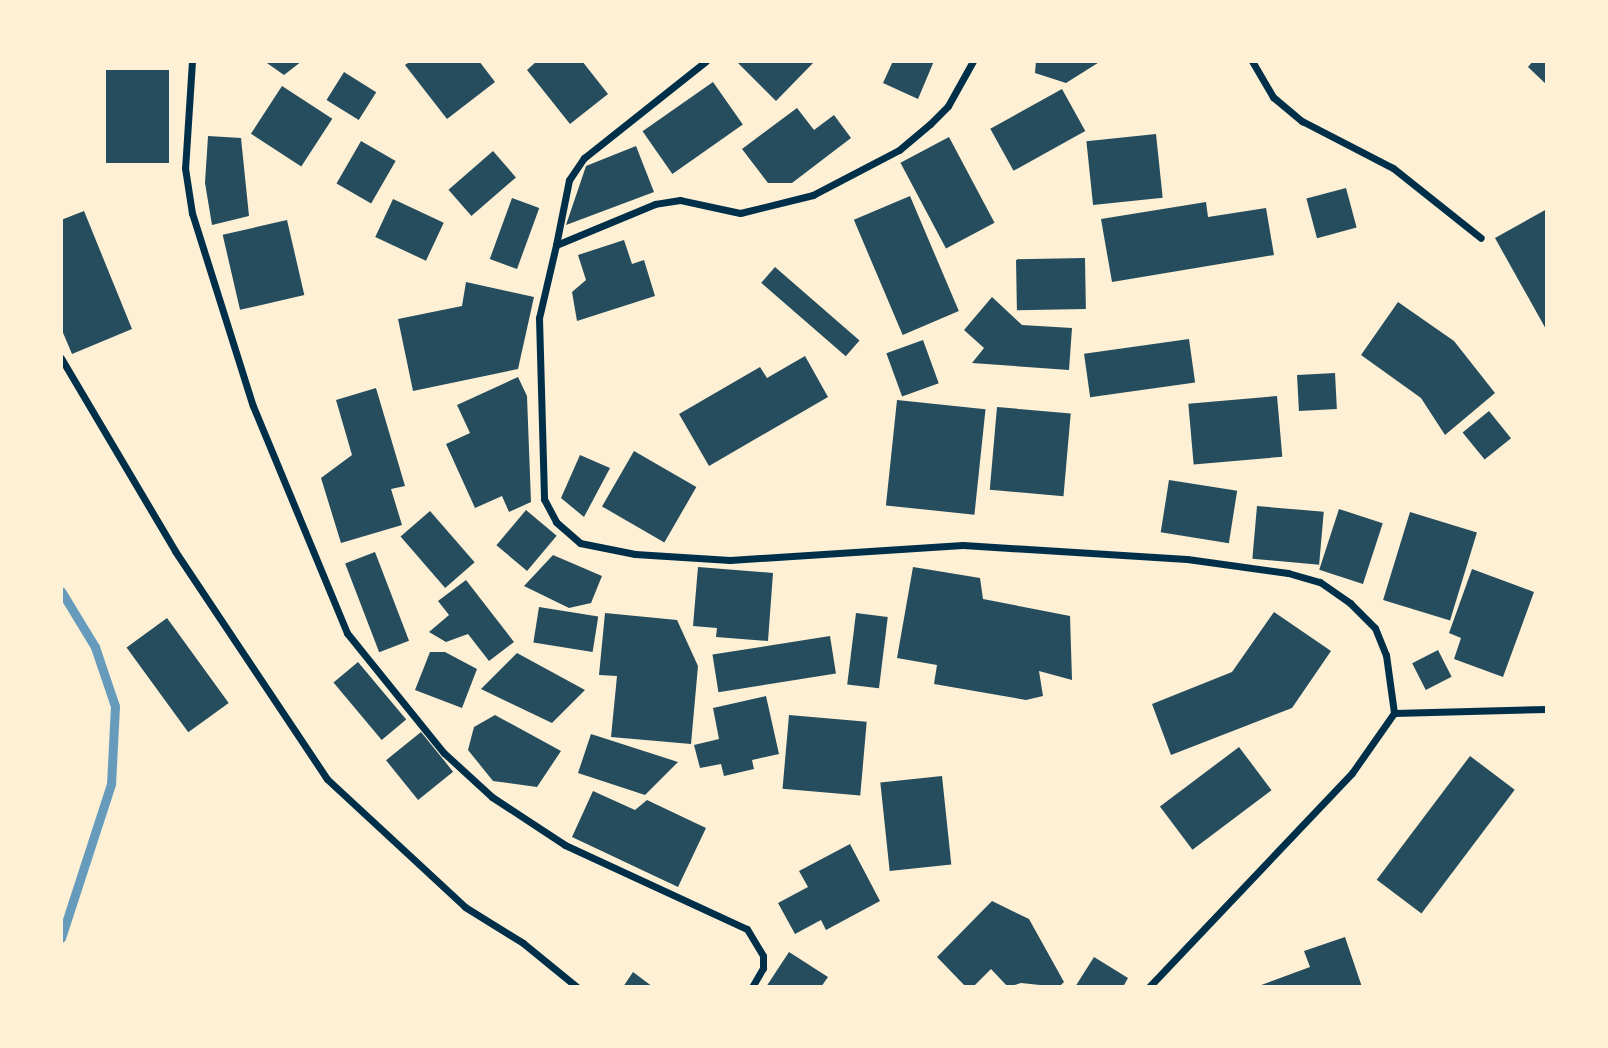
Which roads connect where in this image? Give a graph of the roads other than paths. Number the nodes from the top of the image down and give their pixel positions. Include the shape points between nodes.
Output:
1 (192, 61) edge
2 (706, 61) edge
3 (974, 61) edge
4 (1252, 61) edge
5 (1481, 238) dead end
6 (556, 245) junction
7 (61, 358) edge
8 (1547, 709) edge
9 (1394, 713) junction
10 (578, 987) edge
11 (752, 987) edge
12 (1149, 987) edge

1 - 11 street via 185,168 192,213 253,406 347,633 444,753 492,797 565,845 747,929 763,956 763,968
2 - 6 street via 584,158 569,180
3 - 6 street via 948,106 899,150 813,195 740,213 680,201 655,204
4 - 5 street via 1273,97 1302,121 1392,168
6 - 9 street via 539,318 544,499 556,522 580,543 691,560 964,545 1187,559 1288,573 1320,582 1375,628 1387,654
7 - 10 street via 175,551 327,779 446,891
8 - 9 street
9 - 12 street via 1352,773

